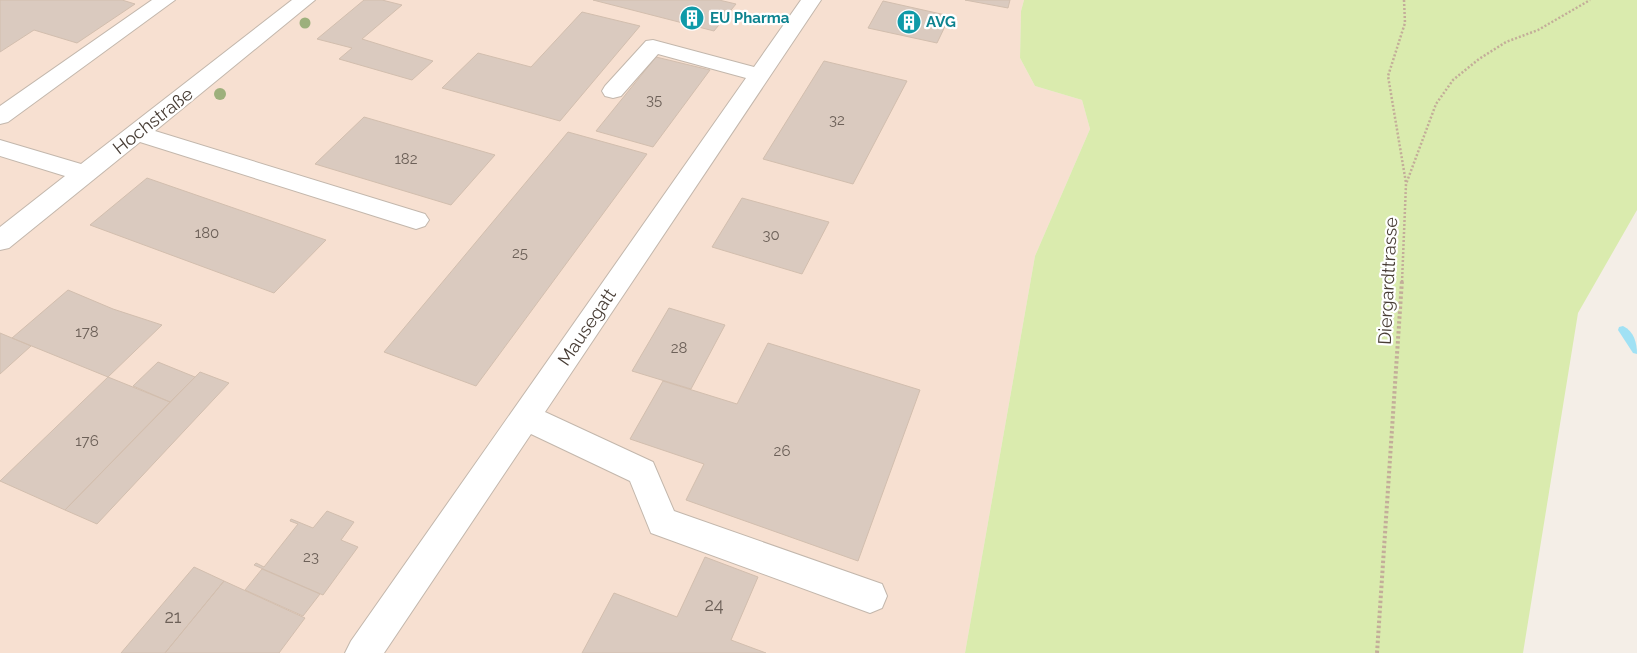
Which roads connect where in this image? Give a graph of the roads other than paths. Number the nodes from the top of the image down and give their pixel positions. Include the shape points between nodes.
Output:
1 (166, 0) edge
2 (305, 0) edge
3 (811, 0) edge
4 (759, 75) junction
5 (613, 91) dead end
6 (0, 117) edge
7 (137, 133) junction
8 (0, 148) edge
9 (85, 174) junction
10 (416, 220) dead end
11 (2, 237) edge
12 (525, 417) junction
13 (870, 596) dead end
14 (363, 653) edge

1 - 6 street
2 - 7 street, Hochstraße
3 - 4 street, Mausegatt
4 - 5 street via 653,46
4 - 12 street, Mausegatt
7 - 9 street, Hochstraße
7 - 10 street
8 - 9 street
9 - 11 street, Hochstraße
12 - 13 street via 642,472 662,522
12 - 14 street, Mausegatt

